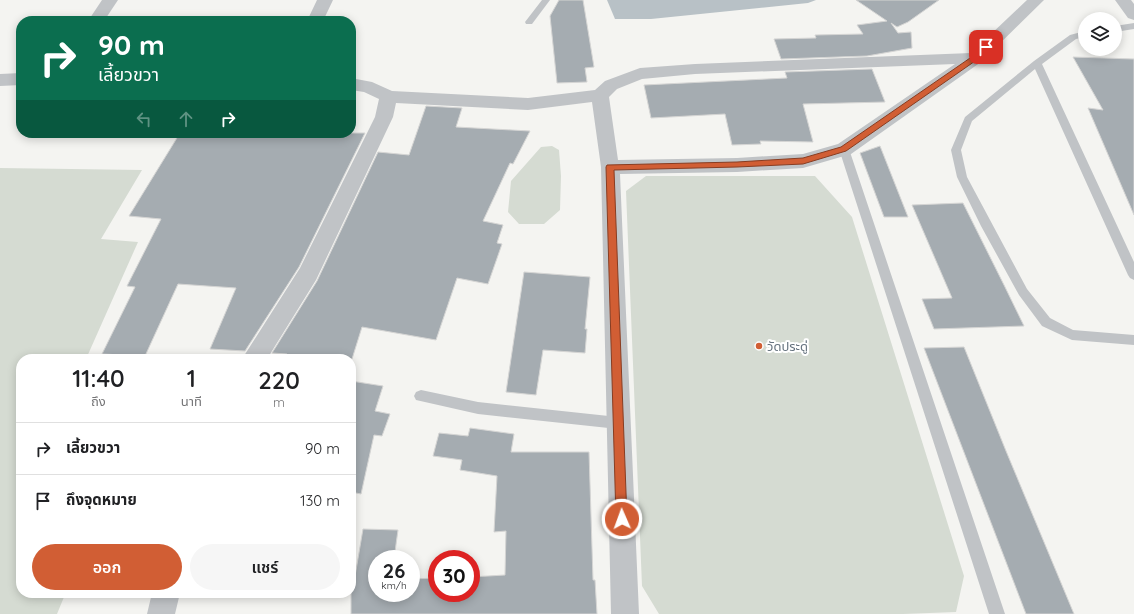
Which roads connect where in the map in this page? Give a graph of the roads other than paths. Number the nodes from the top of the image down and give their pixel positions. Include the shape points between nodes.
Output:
1 (110, 0) edge
2 (324, 0) edge
3 (546, 0) edge
4 (1036, 0) edge
5 (1123, 0) edge
6 (1134, 15) edge
7 (99, 16) edge
8 (318, 16) edge
9 (529, 22) dead end
10 (1134, 26) edge
11 (1122, 28) edge
12 (1078, 36) edge
13 (975, 58) junction
14 (1038, 63) junction
15 (16, 79) edge
16 (0, 80) edge
17 (356, 84) edge
18 (600, 95) junction
19 (388, 97) junction
20 (844, 149) junction
21 (610, 167) junction
22 (1134, 275) edge
23 (1134, 340) edge
24 (257, 354) edge
25 (421, 396) dead end
26 (618, 423) junction
27 (165, 598) edge
28 (161, 614) edge
29 (625, 614) edge
30 (997, 614) edge

1 - 7 street
2 - 8 street
3 - 9 lane
4 - 13 street
5 - 6 street
10 - 11 lane
12 - 14 lane
13 - 18 street via 695,69 640,74 611,85
13 - 20 street
14 - 22 lane
14 - 23 lane via 968,119 956,150 962,177 1023,292 1046,322 1072,335
15 - 16 street
17 - 19 street via 378,90
18 - 19 street via 528,104
18 - 21 street
19 - 24 street via 384,117 308,274
20 - 21 street via 803,161
20 - 30 lane
21 - 26 street
25 - 26 lane via 478,408
26 - 29 street
27 - 28 street

